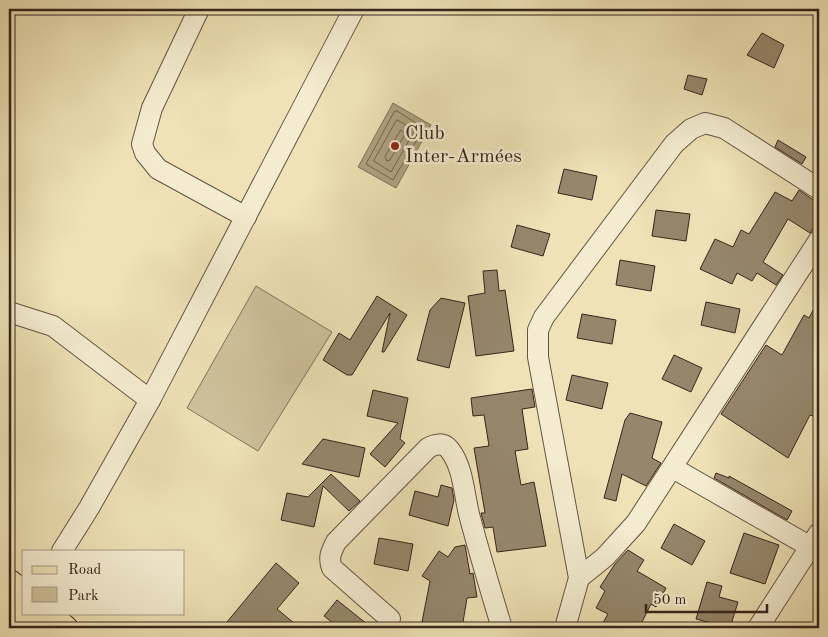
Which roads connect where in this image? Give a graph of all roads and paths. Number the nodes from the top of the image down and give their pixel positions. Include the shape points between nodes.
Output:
1 (199, 9) edge
2 (354, 9) edge
3 (819, 189) edge
4 (246, 217) junction
5 (819, 240) edge
6 (9, 312) edge
7 (150, 400) junction
8 (673, 468) junction
9 (814, 539) edge
10 (63, 550) edge
11 (579, 578) junction
12 (9, 582) edge
13 (22, 608) edge
14 (48, 614) edge
15 (391, 625) edge
16 (65, 628) edge
17 (502, 628) edge
18 (564, 628) edge
19 (758, 628) edge

1 - 4 street via 152,108 142,144 158,169
2 - 4 street
3 - 11 street via 724,128 705,123 691,129 674,144 544,317 538,330 538,357
4 - 7 street
5 - 8 street
6 - 7 street via 53,326
7 - 10 street
8 - 9 street
8 - 11 street via 636,523 605,557
9 - 19 street
11 - 18 street
12 - 13 main road
14 - 16 main road
15 - 17 street via 332,568 331,552 336,542 428,448 442,445 453,455 461,479

